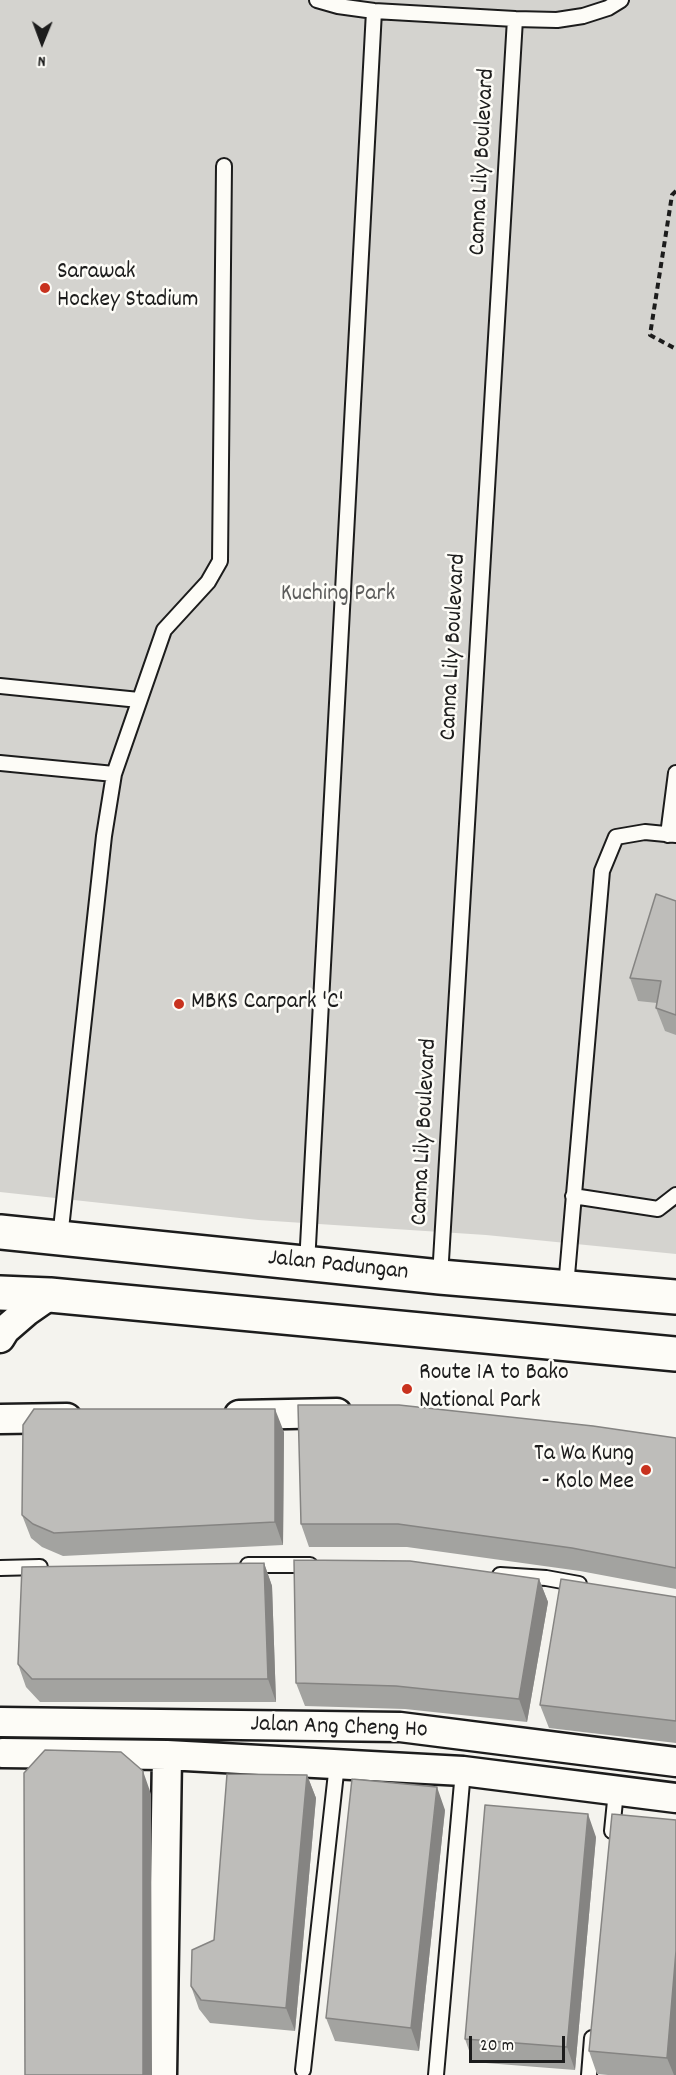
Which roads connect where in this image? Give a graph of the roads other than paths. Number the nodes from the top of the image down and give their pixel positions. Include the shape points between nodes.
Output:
1 (317, 0) edge
2 (621, 0) edge
3 (374, 11) junction
4 (515, 20) junction
5 (224, 166) dead end
6 (0, 686) edge
7 (140, 700) junction
8 (0, 763) edge
9 (676, 773) edge
10 (114, 774) junction
11 (672, 835) edge
12 (676, 1195) edge
13 (573, 1196) junction
14 (0, 1232) edge
15 (60, 1238) junction
16 (307, 1264) junction
17 (440, 1277) junction
18 (566, 1287) junction
19 (0, 1293) edge
20 (50, 1295) junction
21 (676, 1297) edge
22 (0, 1338) edge
23 (676, 1354) edge
24 (364, 1413) edge
25 (212, 1415) edge
26 (94, 1417) edge
27 (0, 1419) edge
28 (235, 1565) edge
29 (328, 1566) edge
30 (59, 1567) edge
31 (0, 1568) edge
32 (489, 1575) edge
33 (594, 1586) edge
34 (1, 1721) edge
35 (1, 1754) edge
36 (167, 1755) junction
37 (676, 1762) edge
38 (337, 1764) junction
39 (463, 1771) junction
40 (616, 1791) junction
41 (676, 1798) edge
42 (610, 1850) edge
43 (593, 2028) edge
44 (303, 2070) dead end
45 (162, 2075) edge
46 (436, 2075) edge
47 (589, 2075) edge

1 - 3 lane
2 - 4 lane via 583,16
3 - 4 lane
3 - 16 lane
4 - 17 lane, Canna Lily Boulevard
5 - 7 lane via 220,561 208,582 164,630
6 - 7 lane
7 - 10 lane
8 - 10 lane
9 - 11 lane
10 - 15 lane
11 - 13 lane via 645,832 616,837 602,871
12 - 13 lane via 658,1209
13 - 18 lane
14 - 15 main road, Jalan Padungan
15 - 16 main road, Jalan Padungan
16 - 17 main road, Jalan Padungan
17 - 18 main road, Jalan Padungan
18 - 21 main road, Jalan Padungan
19 - 20 main road
20 - 22 street
20 - 23 main road
24 - 25 street
26 - 27 street
28 - 29 lane
30 - 31 lane
32 - 33 lane
34 - 35 street via 5,1732
34 - 37 street, Jalan Ang Cheng Ho via 400,1727
35 - 36 street, Jalan Ang Cheng Ho
36 - 38 street, Jalan Ang Cheng Ho
36 - 45 street
38 - 39 street, Jalan Ang Cheng Ho
38 - 44 lane
39 - 40 street, Jalan Ang Cheng Ho
39 - 46 lane
40 - 41 street, Jalan Ang Cheng Ho
40 - 42 lane
43 - 47 lane

